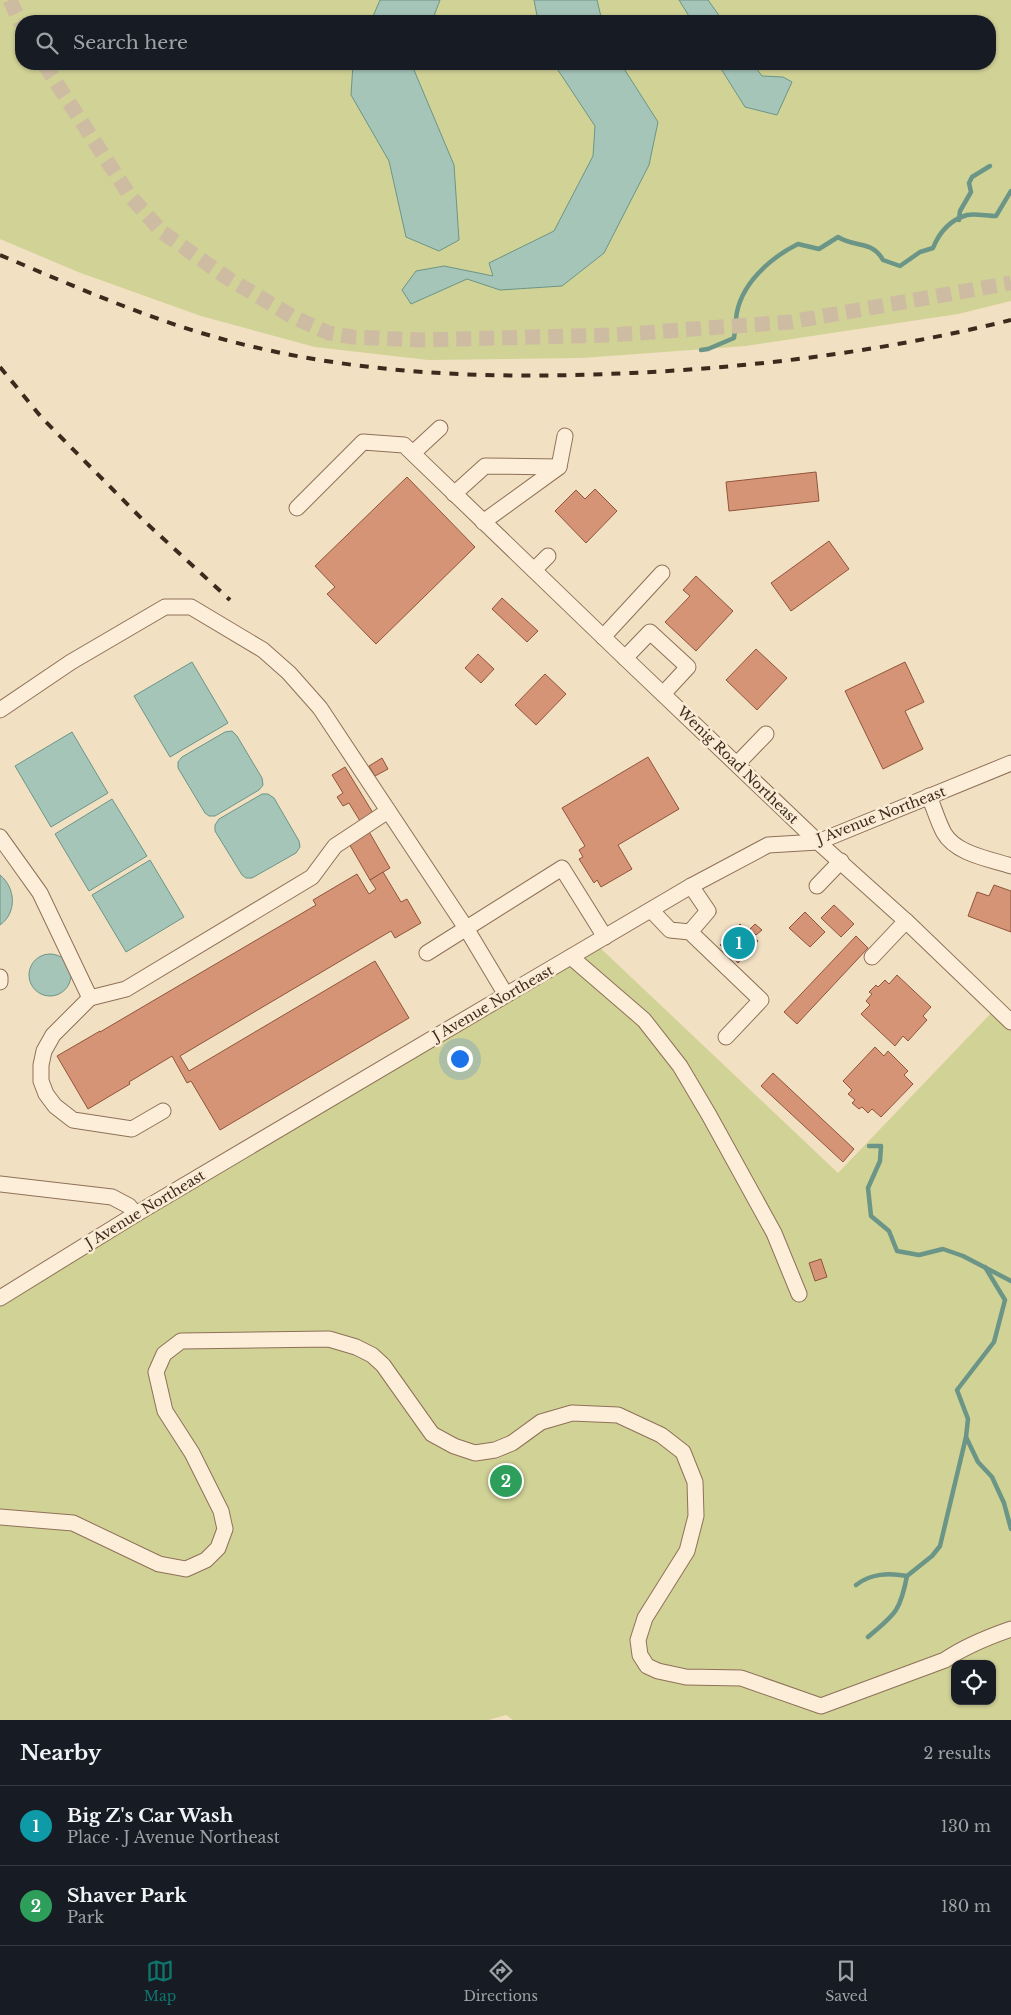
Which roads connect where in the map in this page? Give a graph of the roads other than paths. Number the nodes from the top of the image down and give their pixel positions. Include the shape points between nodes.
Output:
1 (440, 428) dead end
2 (565, 436) dead end
3 (413, 453) junction
4 (559, 467) junction
5 (454, 494) junction
6 (297, 508) dead end
7 (485, 524) junction
8 (548, 556) dead end
9 (534, 570) junction
10 (662, 573) dead end
11 (603, 637) junction
12 (625, 658) junction
13 (663, 694) junction
14 (0, 710) edge
15 (766, 734) dead end
16 (1011, 763) edge
17 (737, 764) junction
18 (929, 796) junction
19 (388, 811) junction
20 (0, 836) edge
21 (818, 842) junction
22 (841, 861) junction
23 (1011, 866) edge
24 (691, 886) junction
25 (817, 886) dead end
26 (651, 910) junction
27 (906, 921) junction
28 (466, 928) junction
29 (690, 932) junction
30 (605, 937) junction
31 (427, 953) dead end
32 (570, 957) junction
33 (872, 957) dead end
34 (0, 977) edge
35 (0, 982) edge
36 (506, 995) junction
37 (90, 998) junction
38 (1011, 1022) edge
39 (726, 1037) dead end
40 (163, 1111) dead end
41 (0, 1184) edge
42 (136, 1214) junction
43 (799, 1294) dead end
44 (0, 1298) edge
45 (0, 1517) edge
46 (1011, 1629) edge

1 - 3 street
2 - 4 street
3 - 5 street, Wenig Road Northeast
3 - 6 street via 404,445 363,442
4 - 5 street via 485,466
4 - 7 street
5 - 7 street, Wenig Road Northeast
7 - 9 street, Wenig Road Northeast
8 - 9 street
9 - 11 street, Wenig Road Northeast
10 - 11 street
11 - 12 street, Wenig Road Northeast
12 - 13 street, Wenig Road Northeast
12 - 13 street via 650,632 688,667
13 - 17 street, Wenig Road Northeast
14 - 19 street via 72,662 165,607 191,607 263,650 289,673 320,708
15 - 17 street
16 - 18 street, J Avenue Northeast
17 - 21 street, Wenig Road Northeast
18 - 21 street, J Avenue Northeast
18 - 23 street via 945,835 955,844
19 - 28 street
19 - 37 street via 335,846 312,877 126,989
20 - 37 street via 40,894
21 - 22 street, Wenig Road Northeast
21 - 24 street, J Avenue Northeast via 768,845
22 - 25 street
22 - 27 street, Wenig Road Northeast
24 - 26 street, J Avenue Northeast
24 - 29 street via 708,911
26 - 29 street via 670,930
26 - 30 street, J Avenue Northeast
27 - 33 street
27 - 38 street, Wenig Road Northeast
28 - 30 street via 562,868
28 - 31 street
28 - 36 street
29 - 39 street via 761,1000
30 - 32 street, J Avenue Northeast
32 - 36 street, J Avenue Northeast
32 - 43 street via 644,1020 680,1066 774,1233
34 - 35 street
36 - 42 street, J Avenue Northeast
37 - 40 street via 53,1035 44,1051 41,1081 46,1094 54,1106 72,1120 132,1129
41 - 42 street via 112,1197
42 - 44 street, J Avenue Northeast
45 - 46 street via 73,1523 160,1564 186,1569 206,1560 218,1548 225,1529 221,1511 192,1453 165,1411 156,1372 164,1354 181,1341 330,1339 372,1355 383,1365 432,1434 475,1453 512,1443 541,1422 572,1413 618,1415 661,1435 683,1452 696,1482 696,1516 687,1550 645,1618 638,1640 640,1656 652,1669 686,1677 741,1678 821,1706 945,1660 954,1653

